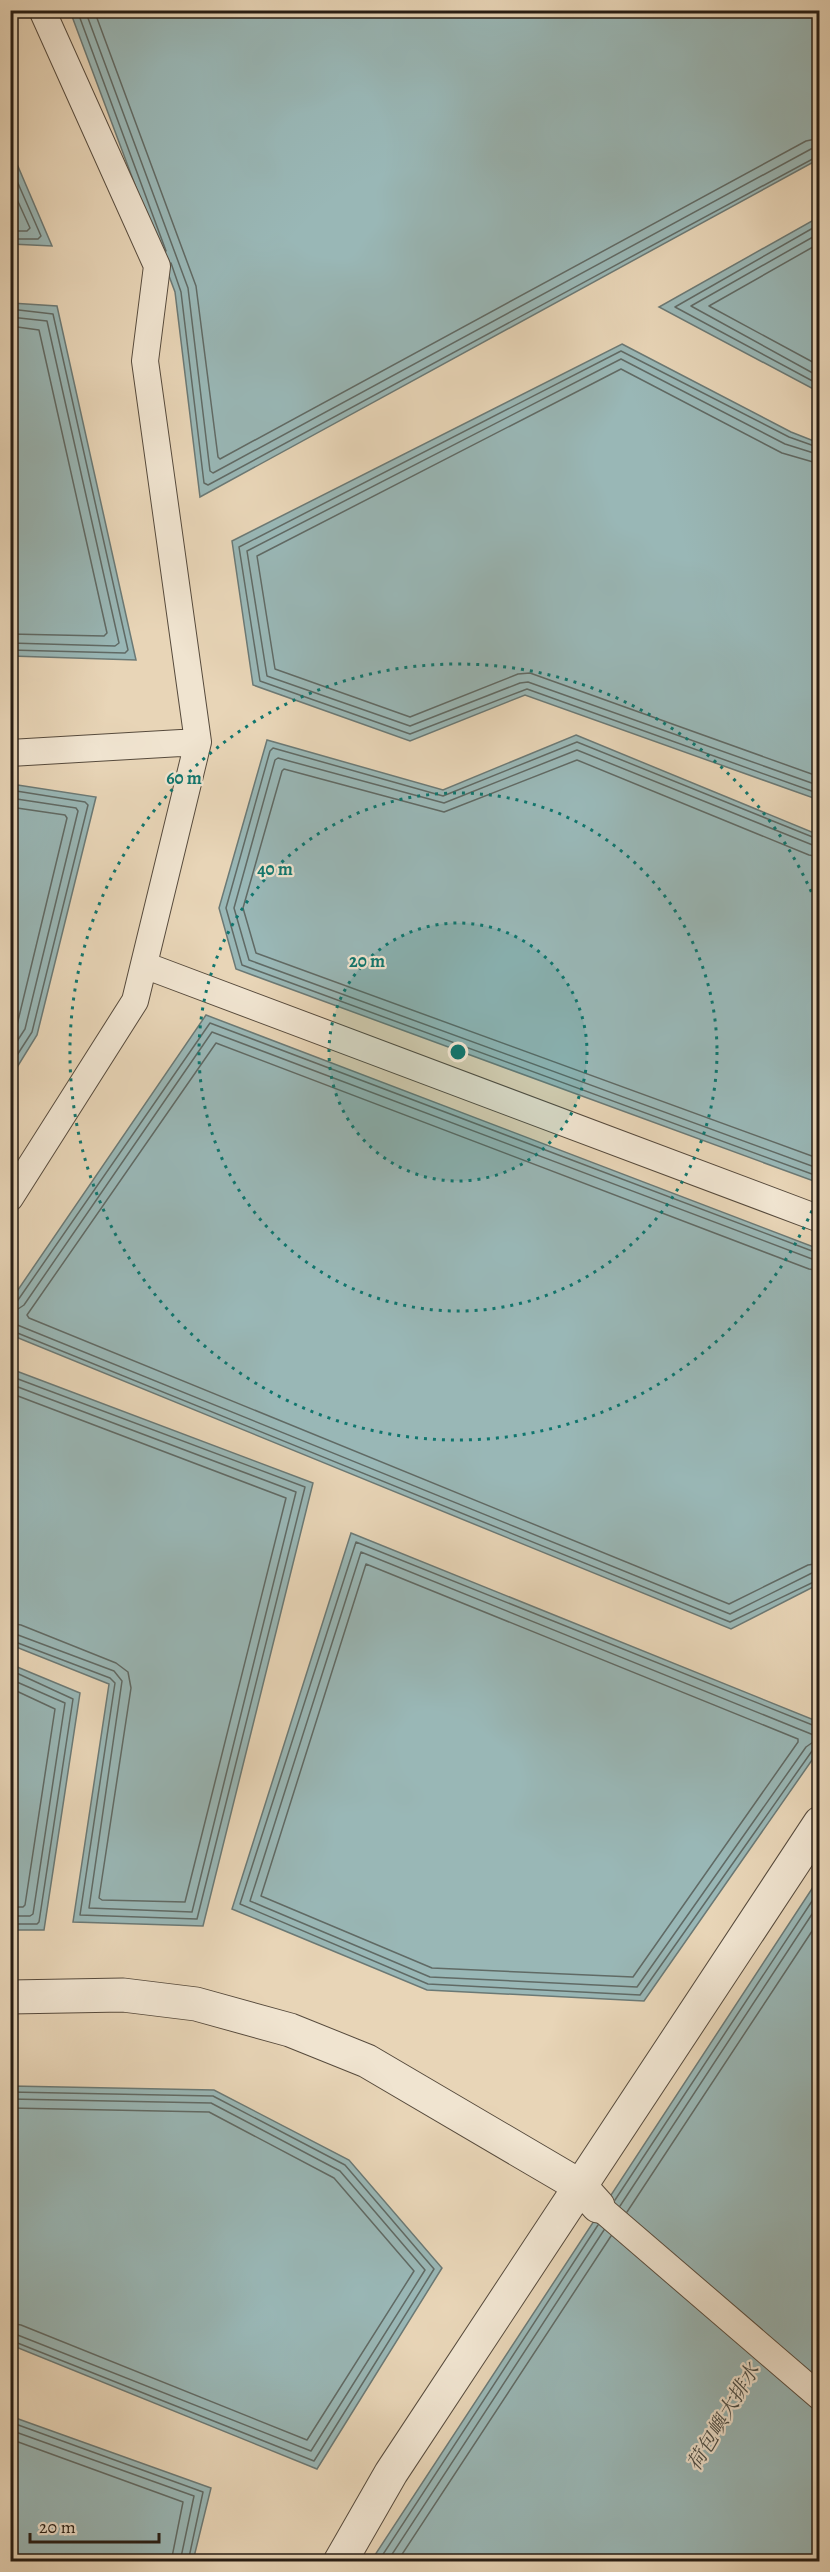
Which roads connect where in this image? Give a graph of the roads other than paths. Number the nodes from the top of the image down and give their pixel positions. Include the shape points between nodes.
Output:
1 (42, 10) edge
2 (198, 742) junction
3 (10, 753) edge
4 (144, 966) junction
5 (10, 1198) edge
6 (819, 1219) edge
7 (819, 1823) edge
8 (10, 1997) edge
9 (589, 2196) junction
10 (819, 2397) edge
11 (340, 2562) edge

1 - 2 lane via 157,266 145,361
2 - 3 lane
2 - 4 lane
4 - 5 lane via 135,1001
4 - 6 lane
7 - 9 street
8 - 9 street via 123,1995 196,2004 290,2030 367,2061
9 - 10 lane
9 - 11 street via 391,2473

